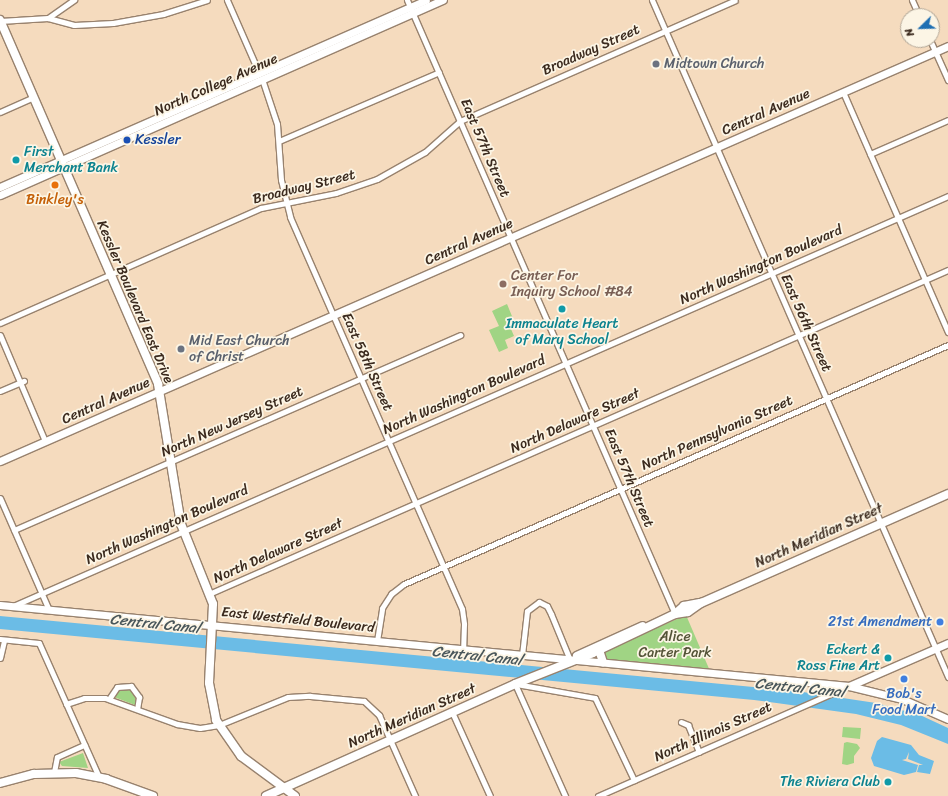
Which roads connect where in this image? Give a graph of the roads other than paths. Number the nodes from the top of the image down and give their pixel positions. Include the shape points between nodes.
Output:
1 (74, 0) edge
2 (207, 0) edge
3 (227, 0) edge
4 (426, 0) edge
5 (443, 0) edge
6 (652, 0) edge
7 (736, 0) edge
8 (410, 7) edge
9 (48, 18) junction
10 (0, 21) edge
11 (665, 31) junction
12 (948, 46) edge
13 (934, 48) edge
14 (936, 52) junction
15 (439, 72) junction
16 (260, 76) junction
17 (948, 80) edge
18 (843, 92) junction
19 (34, 97) junction
20 (0, 112) edge
21 (948, 120) edge
22 (460, 121) junction
23 (279, 141) junction
24 (716, 147) junction
25 (870, 154) junction
26 (60, 159) junction
27 (64, 167) junction
28 (0, 187) edge
29 (0, 195) edge
30 (948, 196) edge
31 (285, 202) junction
32 (898, 218) junction
33 (511, 237) junction
34 (948, 270) edge
35 (771, 273) junction
36 (110, 274) junction
37 (925, 280) junction
38 (334, 316) junction
39 (0, 323) edge
40 (948, 332) edge
41 (0, 335) edge
42 (460, 335) dead end
43 (799, 336) junction
44 (948, 345) edge
45 (566, 364) junction
46 (361, 378) junction
47 (22, 382) junction
48 (0, 391) edge
49 (159, 391) junction
50 (826, 398) junction
51 (593, 426) junction
52 (45, 441) junction
53 (389, 441) junction
54 (0, 461) edge
55 (171, 462) junction
56 (620, 489) junction
57 (948, 494) edge
58 (0, 498) edge
59 (416, 504) junction
60 (880, 524) junction
61 (14, 530) junction
62 (183, 531) junction
63 (443, 566) junction
64 (42, 593) junction
65 (210, 593) junction
66 (0, 605) edge
67 (12, 606) junction
68 (49, 610) junction
69 (675, 614) junction
70 (652, 624) junction
71 (213, 625) junction
72 (2, 639) edge
73 (377, 641) junction
74 (948, 643) edge
75 (463, 649) junction
76 (935, 649) junction
77 (599, 650) junction
78 (522, 655) junction
79 (0, 658) edge
80 (570, 660) junction
81 (603, 662) junction
82 (948, 677) edge
83 (519, 682) junction
84 (849, 686) junction
85 (110, 699) junction
86 (66, 704) junction
87 (137, 709) junction
88 (452, 712) junction
89 (948, 719) edge
90 (681, 722) dead end
91 (219, 725) junction
92 (390, 740) junction
93 (84, 744) junction
94 (699, 752) junction
95 (54, 772) junction
96 (99, 777) junction
97 (634, 780) junction
98 (0, 783) edge
99 (284, 788) junction
100 (153, 796) edge
101 (266, 796) edge
102 (294, 796) edge
103 (415, 796) edge
104 (490, 796) edge
105 (565, 796) edge
106 (598, 796) edge

1 - 9 street
2 - 9 street via 163,14 113,23 74,25
3 - 16 street, East 58th Street
4 - 8 main road, North College Avenue
5 - 8 main road, North College Avenue
6 - 11 street, East 56th Street
7 - 11 street, Broadway Street
8 - 15 street, East 57th Street
8 - 16 main road, North College Avenue
9 - 10 street
10 - 19 main road, Kessler Boulevard East Drive
11 - 22 street, Broadway Street
11 - 24 street, East 56th Street
12 - 14 main road, Central Avenue
13 - 14 street
14 - 17 street
14 - 18 main road, Central Avenue
15 - 22 street, East 57th Street
15 - 23 street
16 - 23 street, East 58th Street via 272,105
16 - 26 main road, North College Avenue
16 - 27 main road, North College Avenue
18 - 24 main road, Central Avenue
18 - 25 street
19 - 20 street
19 - 26 main road, Kessler Boulevard East Drive
21 - 25 street
22 - 31 street, Broadway Street via 425,152 382,177 341,192
22 - 33 street, East 57th Street
23 - 31 street, East 58th Street
24 - 33 main road, Central Avenue
24 - 35 street, East 56th Street
25 - 32 street
26 - 27 main road, Kessler Boulevard East Drive
26 - 28 main road, North College Avenue
27 - 29 main road, North College Avenue
27 - 36 main road, Kessler Boulevard East Drive
30 - 32 street, North Washington Boulevard
31 - 36 street, Broadway Street via 253,211
31 - 38 street, East 58th Street
32 - 35 street, North Washington Boulevard
32 - 37 street
33 - 38 main road, Central Avenue
33 - 45 street, East 57th Street
34 - 37 street, North Delaware Street
35 - 43 street, East 56th Street
35 - 45 street, North Washington Boulevard
36 - 39 street, Broadway Street
36 - 49 main road, Kessler Boulevard East Drive
37 - 40 street
37 - 43 street, North Delaware Street
38 - 46 street, East 58th Street
38 - 49 main road, Central Avenue
41 - 47 street
42 - 46 street, North New Jersey Street
43 - 50 street, East 56th Street
43 - 51 street, North Delaware Street
44 - 50 street, North Pennsylvania Street
45 - 51 street, East 57th Street
45 - 53 street, North Washington Boulevard
46 - 53 street, East 58th Street
46 - 55 street, North New Jersey Street
47 - 48 street
47 - 52 street
49 - 52 main road, Central Avenue
49 - 55 main road, Kessler Boulevard East Drive
50 - 56 street, North Pennsylvania Street
50 - 60 street, East 56th Street
51 - 56 street, East 57th Street
51 - 59 street, North Delaware Street
52 - 54 main road, Central Avenue
53 - 59 street, East 58th Street
53 - 62 street, North Washington Boulevard
55 - 61 street, North New Jersey Street
55 - 62 main road, Kessler Boulevard East Drive
56 - 63 street, North Pennsylvania Street
56 - 69 street, East 57th Street
57 - 60 main road, North Meridian Street
58 - 61 street
59 - 63 street, East 58th Street
59 - 65 street, North Delaware Street
60 - 69 main road, North Meridian Street via 701,603 684,606
60 - 76 street, East 56th Street
61 - 64 street
62 - 64 street, North Washington Boulevard
62 - 65 main road, Kessler Boulevard East Drive
63 - 73 street, North Pennsylvania Street via 402,584 391,594 380,612
63 - 75 street, East 58th Street via 464,618
64 - 67 street, North Washington Boulevard
64 - 68 street
65 - 71 main road, Kessler Boulevard East Drive
66 - 67 main road, East Westfield Boulevard
67 - 68 main road, East Westfield Boulevard
68 - 71 main road, East Westfield Boulevard
69 - 70 main road, North Meridian Street
70 - 77 main road, North Meridian Street
70 - 80 main road, North Meridian Street via 612,638
71 - 73 main road, East Westfield Boulevard
71 - 91 main road, Kessler Boulevard East Drive via 210,693
72 - 79 street
72 - 86 street via 39,643
73 - 75 main road, East Westfield Boulevard
74 - 76 main road, North Illinois Street
75 - 78 main road, East Westfield Boulevard
76 - 82 street, East 56th Street
76 - 84 main road, North Illinois Street
77 - 80 main road, North Meridian Street
77 - 81 main road
78 - 80 main road, East Westfield Boulevard
78 - 80 street via 527,611 539,602 547,606
80 - 81 main road, East Westfield Boulevard
80 - 83 main road, North Meridian Street
81 - 84 main road, East Westfield Boulevard
83 - 88 main road, North Meridian Street
83 - 97 street via 595,698
83 - 105 street
84 - 89 main road, East Westfield Boulevard via 902,699
84 - 94 street, North Illinois Street
85 - 86 street via 90,697
85 - 87 street
85 - 87 street via 117,687 131,686 139,697
86 - 93 street
87 - 91 street via 187,727
88 - 92 main road, North Meridian Street
88 - 104 street
90 - 94 street via 688,725
91 - 92 street via 280,699 310,696 360,700 369,704 379,715
91 - 99 main road, Kessler Boulevard East Drive via 241,756
92 - 99 main road, North Meridian Street
92 - 103 street
93 - 95 street via 57,757
93 - 96 street
94 - 97 street, North Illinois Street
95 - 96 main road
95 - 98 main road via 29,775
96 - 100 main road
97 - 106 street, North Illinois Street
99 - 101 main road, North Meridian Street
99 - 102 main road, Kessler Boulevard East Drive

